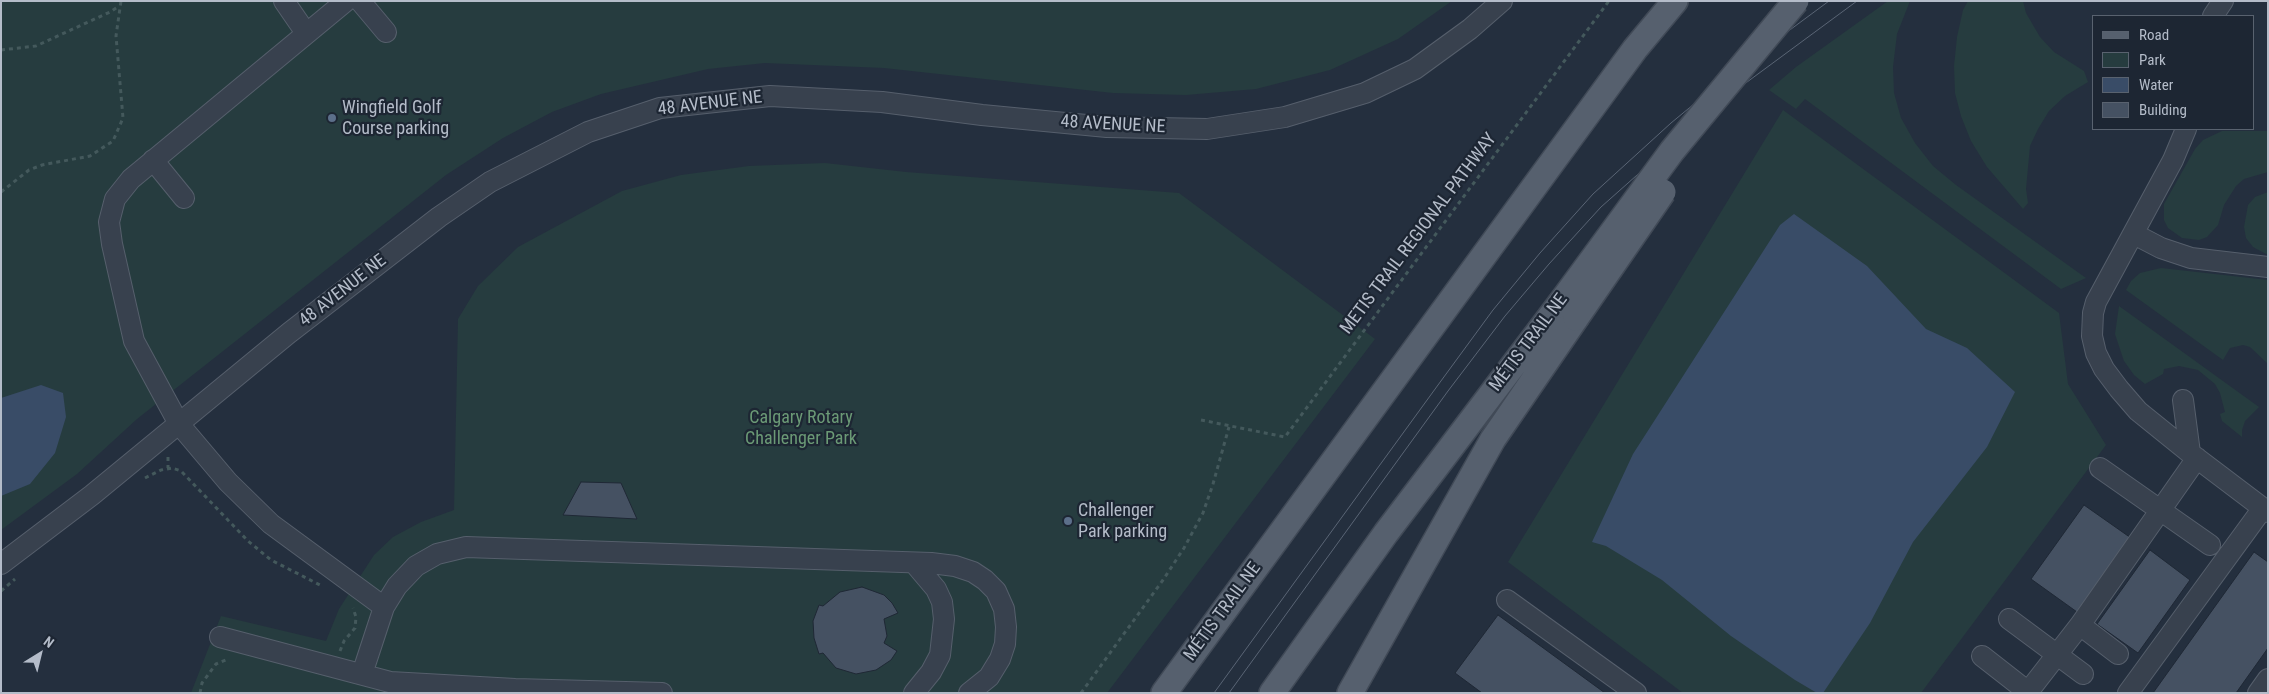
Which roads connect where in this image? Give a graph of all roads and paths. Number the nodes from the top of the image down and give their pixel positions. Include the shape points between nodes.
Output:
1 (284, 1) edge
2 (346, 1) edge
3 (360, 1) edge
4 (1502, 1) edge
5 (1609, 1) edge
6 (1675, 1) edge
7 (1796, 1) edge
8 (2222, 1) edge
9 (120, 3) edge
10 (2214, 15) edge
11 (386, 32) dead end
12 (306, 33) junction
13 (1, 50) edge
14 (2186, 130) edge
15 (153, 160) junction
16 (1, 192) edge
17 (184, 198) dead end
18 (2134, 234) junction
19 (2268, 268) edge
20 (1567, 311) junction
21 (2183, 400) dead end
22 (1201, 420) dead end
23 (179, 424) junction
24 (1229, 427) junction
25 (2194, 456) junction
26 (2100, 468) dead end
27 (140, 482) dead end
28 (2265, 510) edge
29 (2159, 511) junction
30 (2210, 545) dead end
31 (914, 563) junction
32 (1, 564) edge
33 (22, 573) dead end
34 (321, 586) dead end
35 (1, 592) edge
36 (1507, 600) dead end
37 (350, 604) dead end
38 (384, 607) junction
39 (2009, 620) dead end
40 (2080, 625) junction
41 (220, 637) dead end
42 (2056, 654) junction
43 (2118, 654) dead end
44 (234, 656) dead end
45 (1982, 656) dead end
46 (335, 668) junction
47 (362, 674) junction
48 (2083, 674) dead end
49 (2268, 679) edge
50 (1167, 686) edge
51 (2029, 692) edge
52 (200, 693) edge
53 (662, 693) edge
54 (914, 693) edge
55 (969, 693) edge
56 (1081, 693) edge
57 (1272, 693) edge
58 (1350, 693) edge
59 (1636, 693) edge
60 (2128, 693) edge
61 (2258, 693) edge

1 - 12 street
2 - 12 street
3 - 11 street
4 - 23 street, 48 AVENUE NE via 1416,69 1365,93 1285,117 1207,129 1107,127 882,102 770,96 660,108 588,132 490,182 329,302
5 - 24 path, METIS TRAIL REGIONAL PATHWAY via 1286,437
6 - 50 main road, MÉTIS TRAIL NE via 1635,49
7 - 20 main road, MÉTIS TRAIL NE, bridge via 1672,151
8 - 10 street
9 - 13 path via 110,12 36,46
9 - 16 path via 116,36 123,118 113,141 90,156 29,170
12 - 15 street
14 - 18 street
15 - 17 street
15 - 23 street via 115,199 109,222 134,341
18 - 19 street via 2191,258
18 - 25 street via 2096,302 2092,336 2096,353 2104,369 2138,411
20 - 57 main road, MÉTIS TRAIL NE via 1386,532
20 - 58 main road
21 - 25 street
22 - 24 path
23 - 32 street, 48 AVENUE NE
23 - 38 street via 228,482 271,524
24 - 56 path via 1211,491 1184,548
25 - 28 street
25 - 29 street
26 - 29 street
27 - 34 path via 161,470 172,468 180,471 255,548
28 - 60 street
29 - 30 street
29 - 40 street
31 - 38 street via 466,547 437,554 416,566 397,586
31 - 54 street via 936,589 944,619 940,655
31 - 55 street via 955,566 973,572 996,591 1004,609 1005,644 1000,659 989,677
33 - 35 path
36 - 59 street
37 - 46 path via 356,617 355,628 344,640
38 - 47 street
39 - 42 street
40 - 42 street
40 - 43 street
41 - 46 street
42 - 48 street
42 - 51 street
44 - 52 path via 216,664 202,683
45 - 51 street
46 - 47 street
47 - 53 street via 390,682
49 - 61 street

